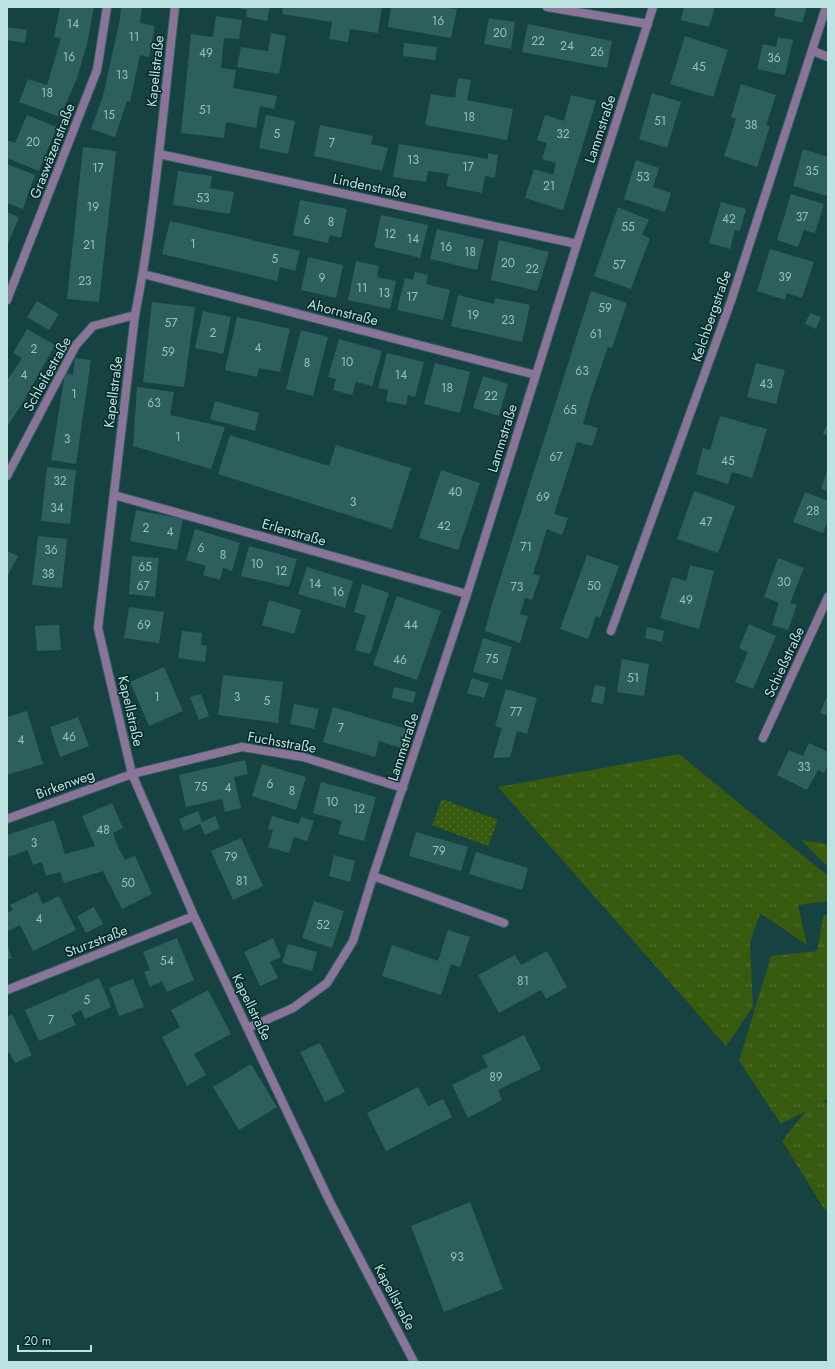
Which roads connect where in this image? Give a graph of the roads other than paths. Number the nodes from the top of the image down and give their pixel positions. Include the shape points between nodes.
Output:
1 (107, 7) edge
2 (175, 7) edge
3 (546, 7) edge
4 (653, 7) edge
5 (826, 7) edge
6 (648, 24) junction
7 (813, 51) junction
8 (828, 57) edge
9 (158, 154) junction
10 (577, 244) junction
11 (143, 274) junction
12 (7, 300) edge
13 (136, 316) junction
14 (536, 375) junction
15 (7, 476) edge
16 (114, 495) junction
17 (467, 594) junction
18 (828, 597) edge
19 (612, 631) dead end
20 (763, 738) dead end
21 (132, 774) junction
22 (403, 788) junction
23 (7, 818) edge
24 (372, 876) junction
25 (194, 916) junction
26 (504, 923) dead end
27 (7, 990) edge
28 (248, 1028) junction
29 (414, 1362) edge

1 - 12 street, Graswäzenstraße via 97,70
2 - 9 street, Kapellstraße
3 - 6 street
4 - 6 street, Lammstraße
5 - 7 street, Kelchbergstraße
6 - 10 street, Lammstraße
7 - 8 street
7 - 19 street, Kelchbergstraße via 731,301
9 - 10 street, Lindenstraße
9 - 11 street, Kapellstraße
10 - 14 street, Lammstraße
11 - 13 street, Kapellstraße
11 - 14 street, Ahornstraße
13 - 15 street, Schleifestraße via 93,326 76,345
13 - 16 street, Kapellstraße
14 - 17 street, Lammstraße
16 - 17 street, Erlenstraße
16 - 21 street, Kapellstraße via 98,628
17 - 22 street, Lammstraße
18 - 20 street, Schießstraße
21 - 22 street, Fuchsstraße via 242,747 303,757
21 - 23 street, Birkenweg
21 - 25 street, Kapellstraße
22 - 24 street, Lammstraße
24 - 26 street
24 - 28 street, Lammstraße via 353,941 326,983 293,1008
25 - 27 street, Sturzstraße
25 - 28 street, Kapellstraße
28 - 29 street, Kapellstraße via 330,1202

